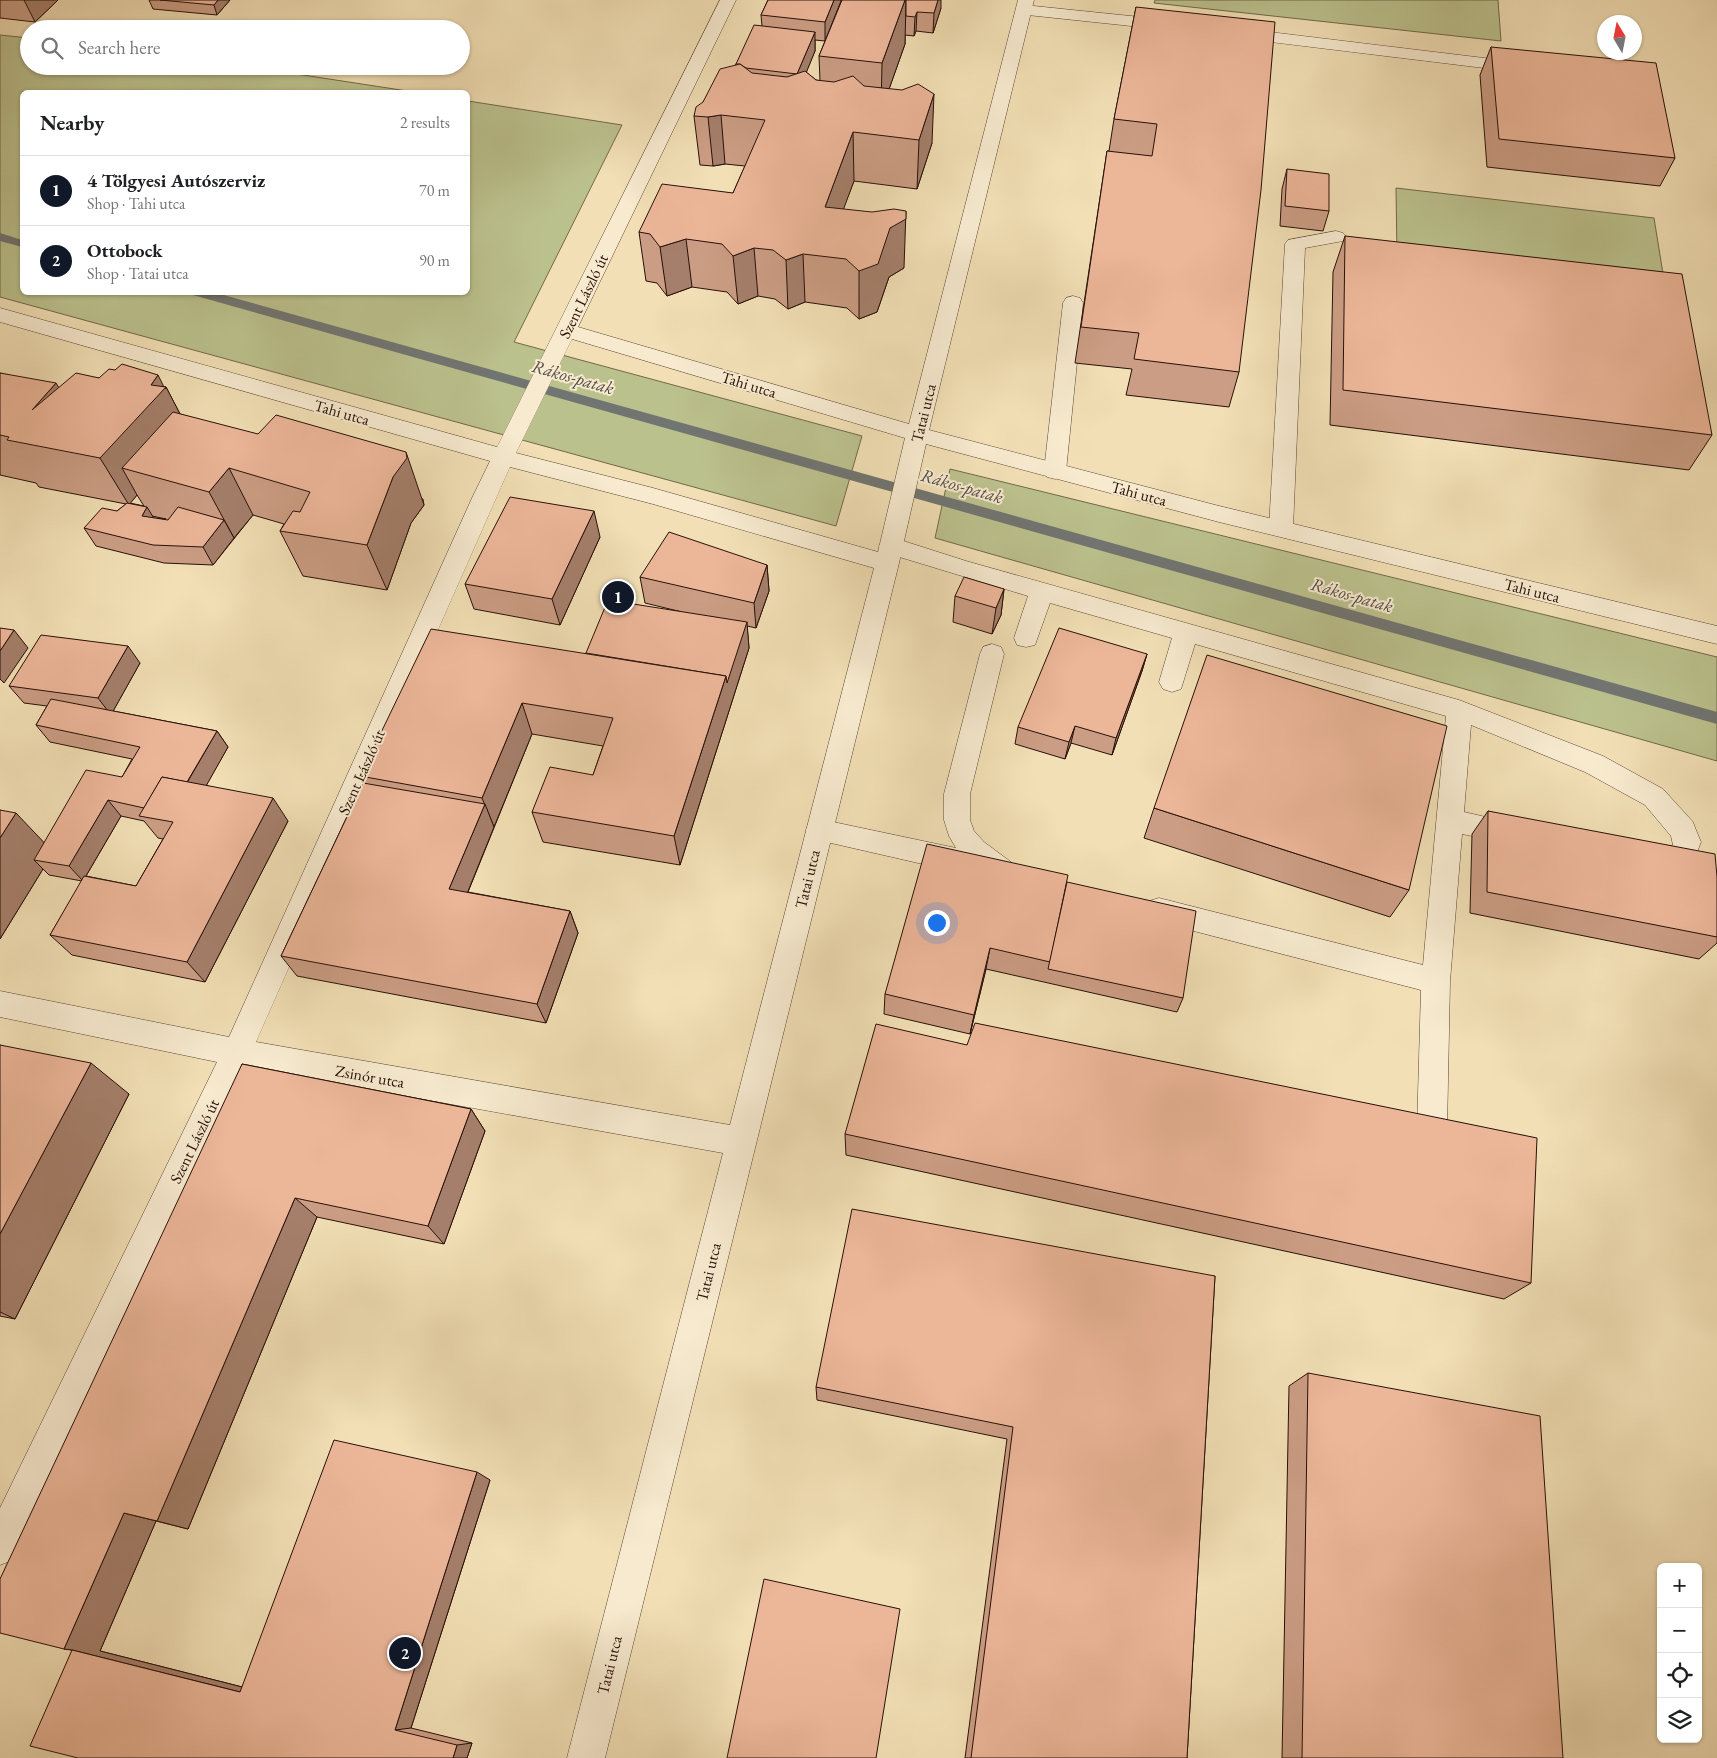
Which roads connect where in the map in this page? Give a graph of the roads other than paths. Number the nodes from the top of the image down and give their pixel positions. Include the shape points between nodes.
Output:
1 (728, 0) edge
2 (1025, 5) edge
3 (1182, 27) edge
4 (1222, 31) edge
5 (1518, 68) edge
6 (1336, 237) dead end
7 (1073, 303) dead end
8 (0, 315) edge
9 (566, 330) junction
10 (917, 434) junction
11 (503, 458) junction
12 (1055, 470) junction
13 (1280, 528) junction
14 (891, 547) junction
15 (1042, 592) junction
16 (1186, 633) junction
17 (1717, 635) edge
18 (1026, 638) dead end
19 (992, 654) dead end
20 (1172, 682) dead end
21 (1459, 710) junction
22 (1450, 820) junction
23 (819, 830) junction
24 (1536, 838) edge
25 (1632, 859) edge
26 (1000, 870) junction
27 (1030, 877) edge
28 (1136, 904) edge
29 (1436, 981) junction
30 (0, 1004) edge
31 (237, 1052) junction
32 (1432, 1130) edge
33 (741, 1142) junction
34 (0, 1547) edge
35 (586, 1758) edge

1 - 9 street, Szent László út
2 - 3 street
2 - 10 street, Tatai utca
4 - 5 street
6 - 13 street via 1295,244
7 - 12 street
8 - 11 street, Tahi utca
9 - 10 street, Tahi utca
9 - 11 street, Szent László út
10 - 12 street, Tahi utca
10 - 14 street, Tatai utca
11 - 14 street, Tahi utca via 654,496
11 - 31 street, Szent László út
12 - 13 street, Tahi utca
13 - 17 street, Tahi utca
14 - 15 street, Tahi utca
14 - 23 street, Tatai utca
15 - 16 street, Tahi utca
15 - 18 street
16 - 20 street
16 - 21 street, Tahi utca
19 - 26 street via 957,794 957,820 968,844
21 - 22 street
21 - 25 street, Tahi utca via 1594,764 1654,797 1683,830 1687,842 1684,852 1672,860 1651,863
22 - 24 street
22 - 29 street
23 - 26 street
23 - 33 street, Tatai utca
26 - 27 street
28 - 29 street
29 - 32 street
30 - 31 street, Zsinór utca
31 - 33 street, Zsinór utca
31 - 34 street, Szent László út
33 - 35 street, Tatai utca

